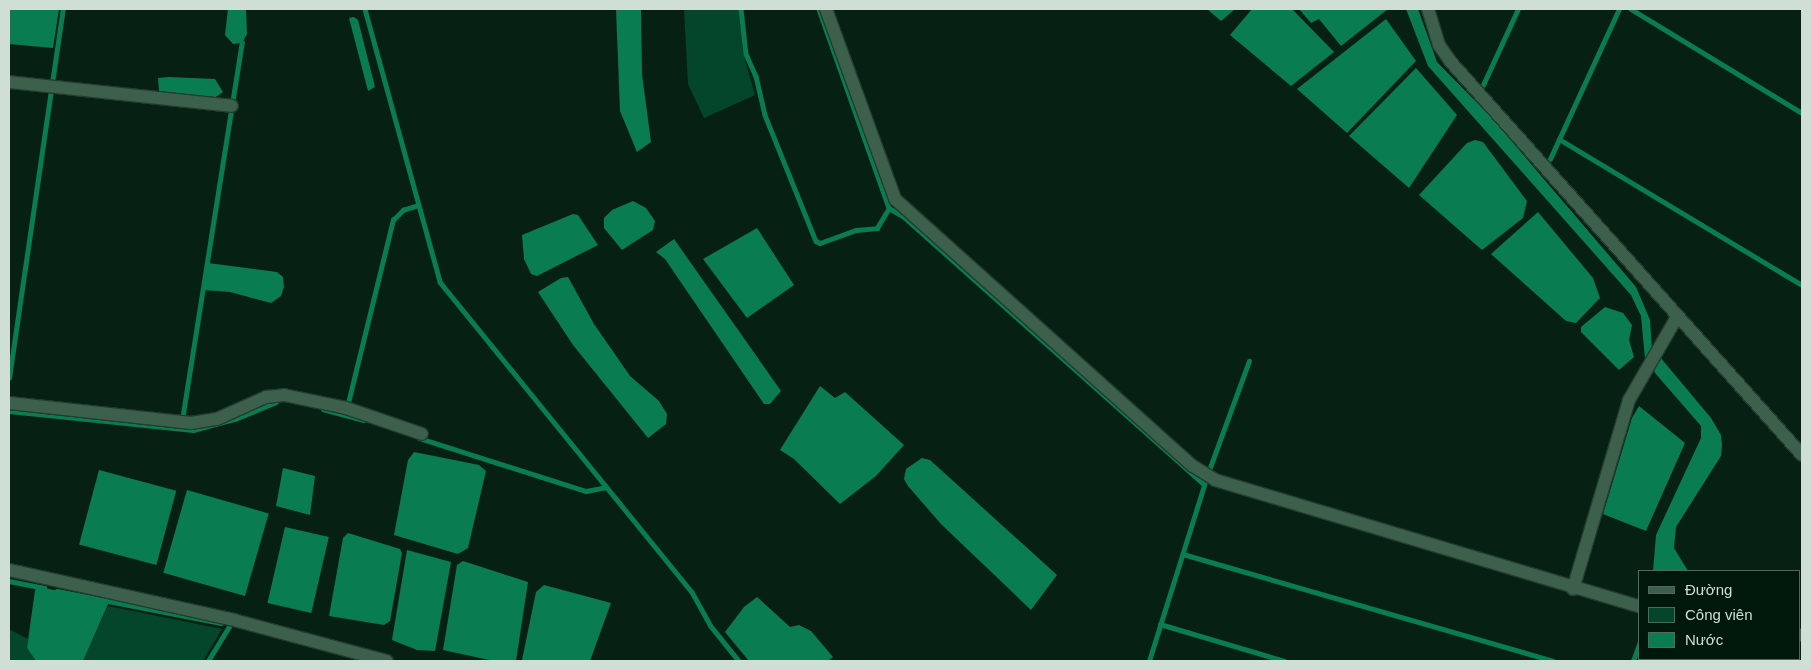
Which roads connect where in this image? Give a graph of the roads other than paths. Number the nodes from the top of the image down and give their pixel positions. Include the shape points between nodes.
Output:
1 (826, 9) edge
2 (1428, 9) edge
3 (9, 82) edge
4 (232, 106) dead end
5 (1677, 317) junction
6 (9, 403) edge
7 (422, 434) dead end
8 (1802, 455) edge
9 (9, 570) edge
10 (1572, 589) junction
11 (1638, 606) edge
12 (388, 661) edge

1 - 10 street via 895,199 1192,466 1214,480
2 - 5 street via 1443,52
3 - 4 street
5 - 8 street
5 - 10 street via 1628,400
6 - 7 street via 191,423 217,419 266,397 284,395 346,408
9 - 12 street via 234,620
10 - 11 street

